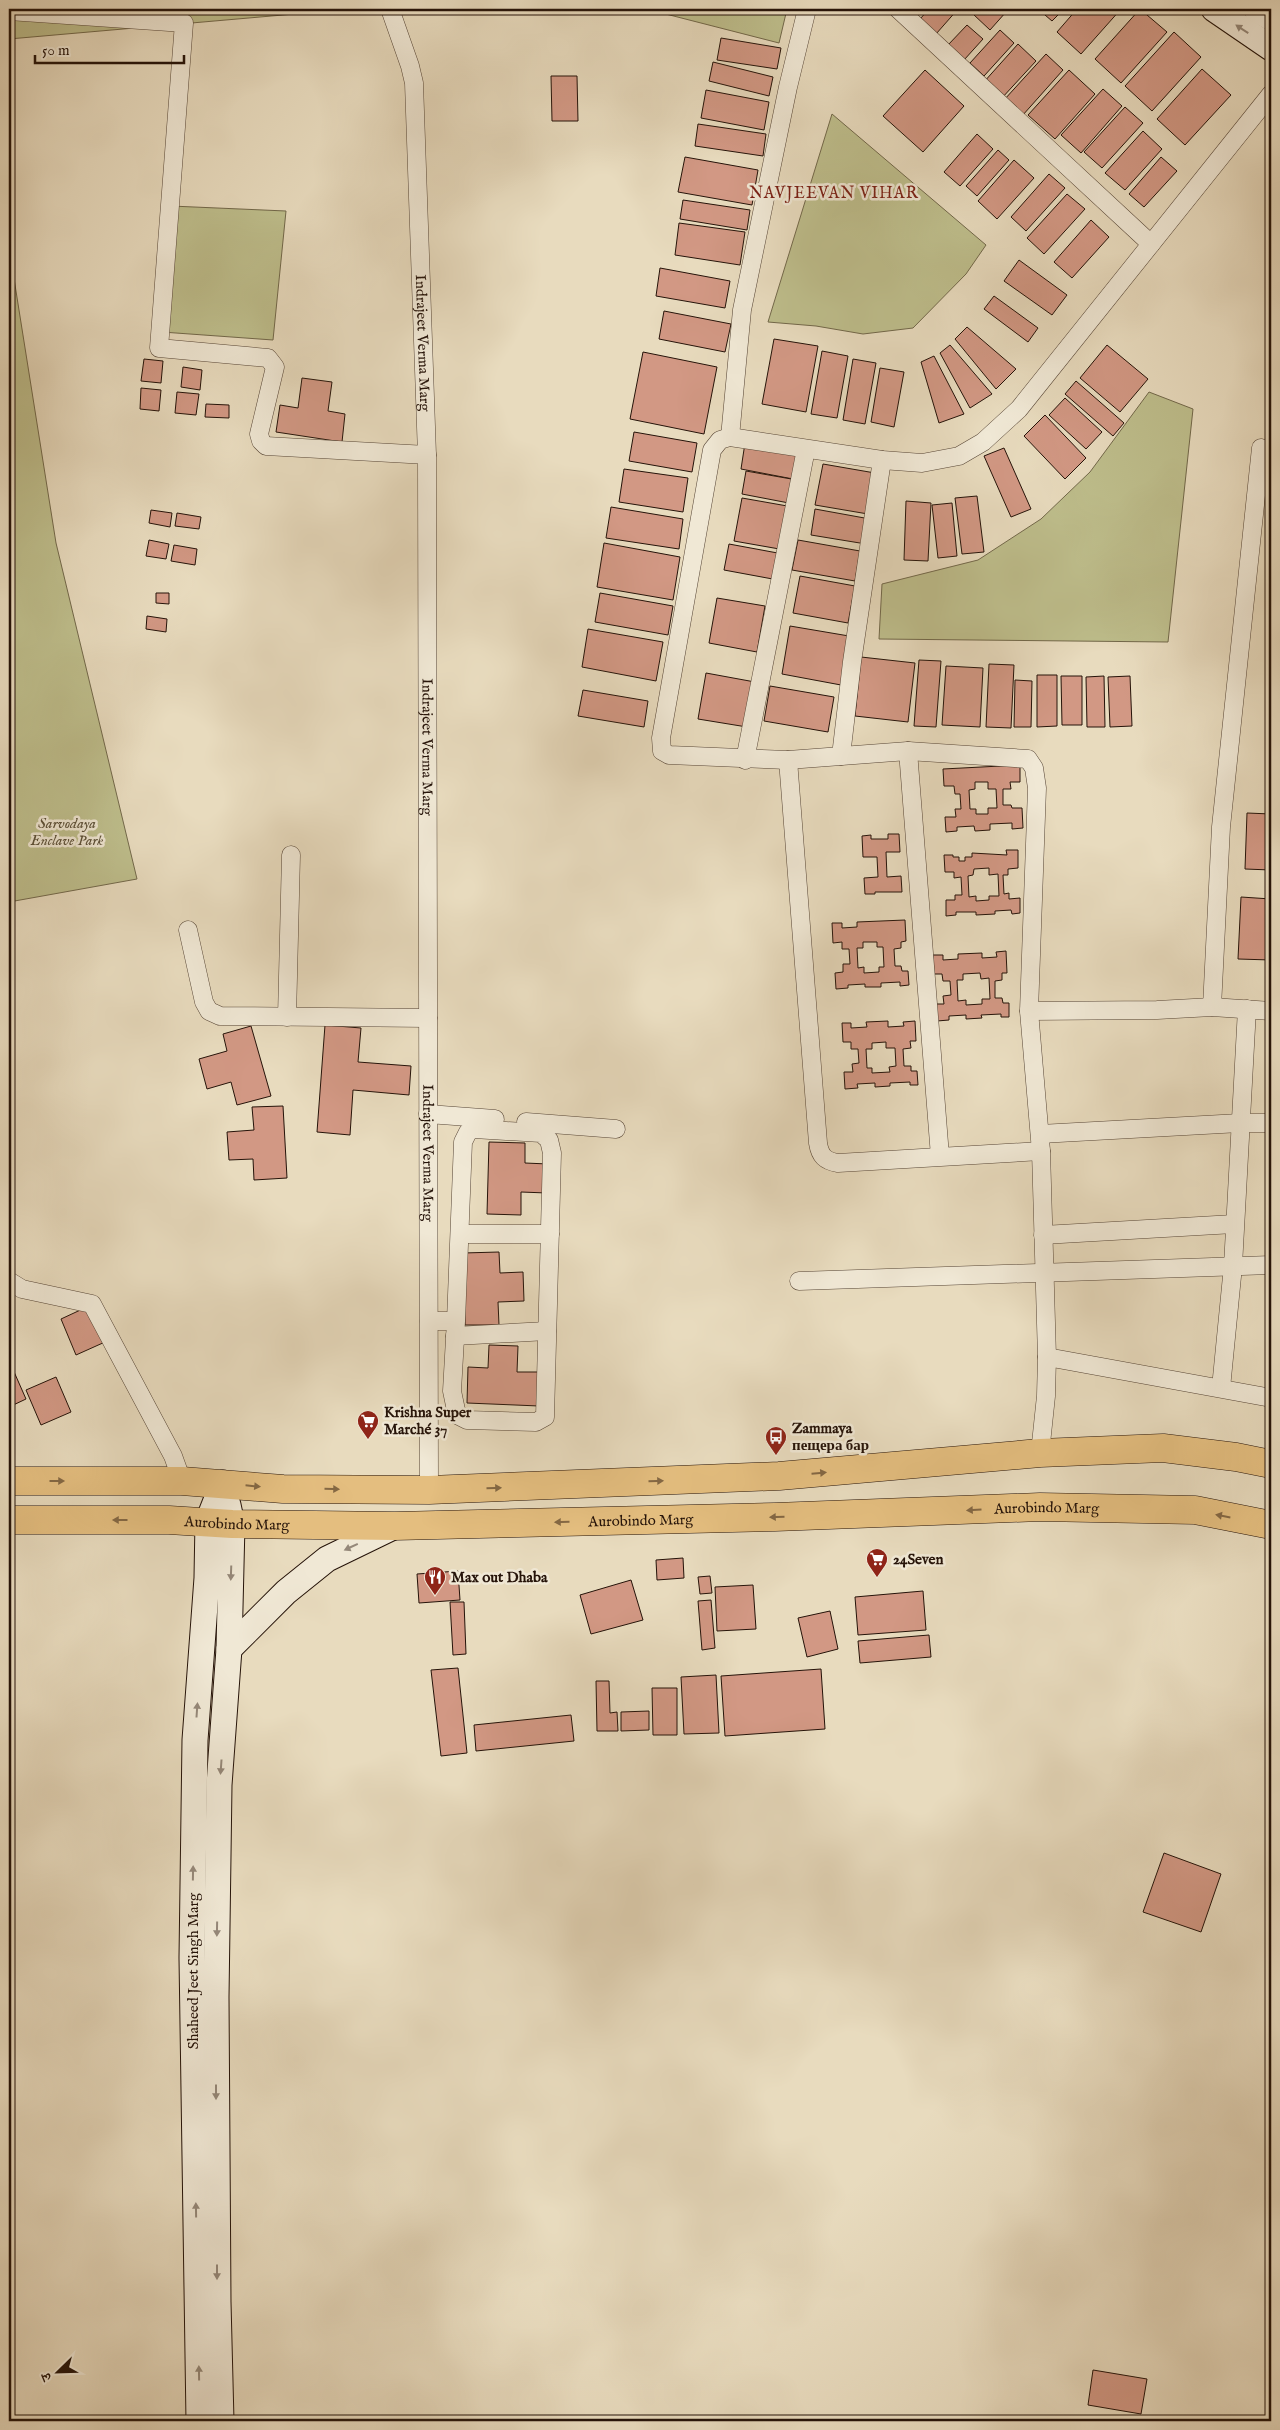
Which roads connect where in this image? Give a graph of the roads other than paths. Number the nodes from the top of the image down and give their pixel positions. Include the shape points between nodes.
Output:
1 (390, 9) edge
2 (807, 9) edge
3 (898, 9) edge
4 (1214, 9) edge
5 (1256, 9) edge
6 (9, 11) edge
7 (1271, 18) edge
8 (1271, 48) edge
9 (1271, 94) edge
10 (1151, 244) junction
11 (730, 437) junction
12 (1261, 448) dead end
13 (806, 449) junction
14 (427, 455) junction
15 (882, 460) junction
16 (908, 751) junction
17 (841, 756) junction
18 (745, 760) junction
19 (788, 760) junction
20 (291, 855) dead end
21 (188, 930) dead end
22 (1212, 1007) junction
23 (1247, 1009) junction
24 (1029, 1011) junction
25 (1271, 1011) edge
26 (287, 1017) junction
27 (428, 1018) junction
28 (428, 1114) junction
29 (1240, 1123) junction
30 (1271, 1123) edge
31 (616, 1129) dead end
32 (1041, 1143) junction
33 (940, 1156) junction
34 (1234, 1224) junction
35 (460, 1234) junction
36 (550, 1234) junction
37 (1044, 1235) junction
38 (1271, 1265) edge
39 (1233, 1266) junction
40 (1044, 1272) junction
41 (9, 1281) edge
42 (799, 1281) dead end
43 (428, 1321) junction
44 (456, 1328) junction
45 (547, 1331) junction
46 (1047, 1357) junction
47 (1221, 1388) junction
48 (1271, 1398) edge
49 (1040, 1454) junction
50 (1271, 1464) edge
51 (9, 1480) edge
52 (182, 1481) junction
53 (223, 1483) junction
54 (429, 1490) junction
55 (9, 1520) edge
56 (220, 1523) junction
57 (1271, 1525) edge
58 (395, 1526) junction
59 (229, 1648) junction
60 (199, 2421) edge
61 (221, 2421) edge

1 - 14 street, Indrajeet Verma Marg via 414,83
2 - 11 street via 742,310
3 - 10 street
8 -> 4 main road
5 - 7 main road
6 - 14 street via 184,23 159,348 268,358 274,367 259,434 266,446
9 - 10 street
10 - 15 street via 1019,409 983,442 959,456 942,461 922,464
11 - 13 street
11 - 18 street via 720,440 712,450 660,743 662,751 669,755
12 - 22 street via 1221,827
13 - 15 street
13 - 18 street
14 - 27 street, Indrajeet Verma Marg
15 - 17 street
16 - 17 street
16 - 24 street via 1028,759 1034,768 1037,788
16 - 33 street
17 - 19 street
18 - 19 street
19 - 33 street via 821,1155 828,1162 838,1163
20 - 26 street
21 - 26 street via 204,1002 209,1011 220,1016
22 - 23 street
22 - 24 street
23 - 25 street
23 - 29 street
24 - 32 street
26 - 27 street
27 - 28 street, Indrajeet Verma Marg
28 - 31 street
28 - 43 street, Indrajeet Verma Marg
29 - 30 street
29 - 32 street
29 - 34 street
32 - 33 street
32 - 37 street
34 - 37 street
34 - 39 street
35 - 36 street
35 - 36 street via 463,1142 468,1132 474,1129 541,1133 549,1140 552,1153
35 - 44 street
36 - 45 street
37 - 40 street
38 - 39 street
39 - 40 street
39 - 47 street
40 - 42 street
40 - 46 street
41 - 52 street via 22,1289 92,1304
43 - 44 street
43 - 54 street, Indrajeet Verma Marg
44 - 45 street
44 - 45 street via 452,1391 458,1414 467,1420 536,1422 545,1417
46 - 47 street
46 - 49 street
47 - 48 street
49 - 50 highway via 1163,1448
54 -> 49 highway via 779,1476
51 -> 52 highway
52 - 53 highway
53 -> 54 highway via 283,1489
53 - 56 main road
56 -> 55 highway, Aurobindo Marg
56 - 58 highway, Aurobindo Marg
56 -> 59 main road, Shaheed Jeet Singh Marg
60 -> 56 main road, Shaheed Jeet Singh Marg via 192,1958 195,1740 207,1578
57 -> 58 highway, Aurobindo Marg via 1195,1510 1040,1507
58 -> 59 main road via 327,1559 286,1592
59 -> 61 main road, Shaheed Jeet Singh Marg via 219,1785 216,1997

